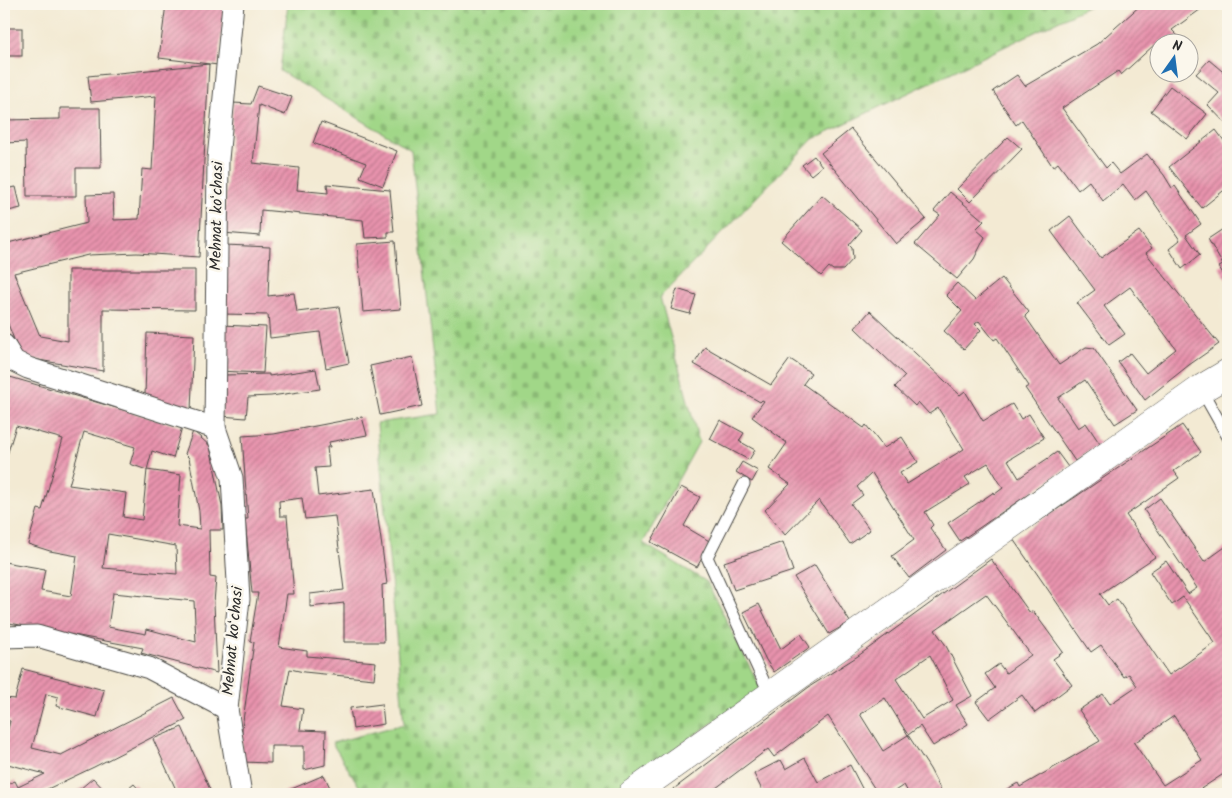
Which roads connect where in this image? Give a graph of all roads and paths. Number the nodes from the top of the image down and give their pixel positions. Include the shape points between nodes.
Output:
1 (233, 4) edge
2 (4, 345) edge
3 (1228, 373) edge
4 (1201, 389) junction
5 (215, 428) junction
6 (1228, 437) edge
7 (744, 484) dead end
8 (4, 637) edge
9 (770, 695) junction
10 (226, 709) junction
11 (241, 794) edge
12 (632, 794) edge

1 - 5 street, Mehnat koʻchasi via 218,159
2 - 5 street via 14,360 28,368
3 - 4 street
4 - 6 lane
4 - 9 street
5 - 10 street, Mehnat koʻchasi via 232,478 239,599
7 - 9 lane via 707,557
8 - 10 street via 37,636 149,668
9 - 12 street
10 - 11 street, Mehnat koʻchasi

